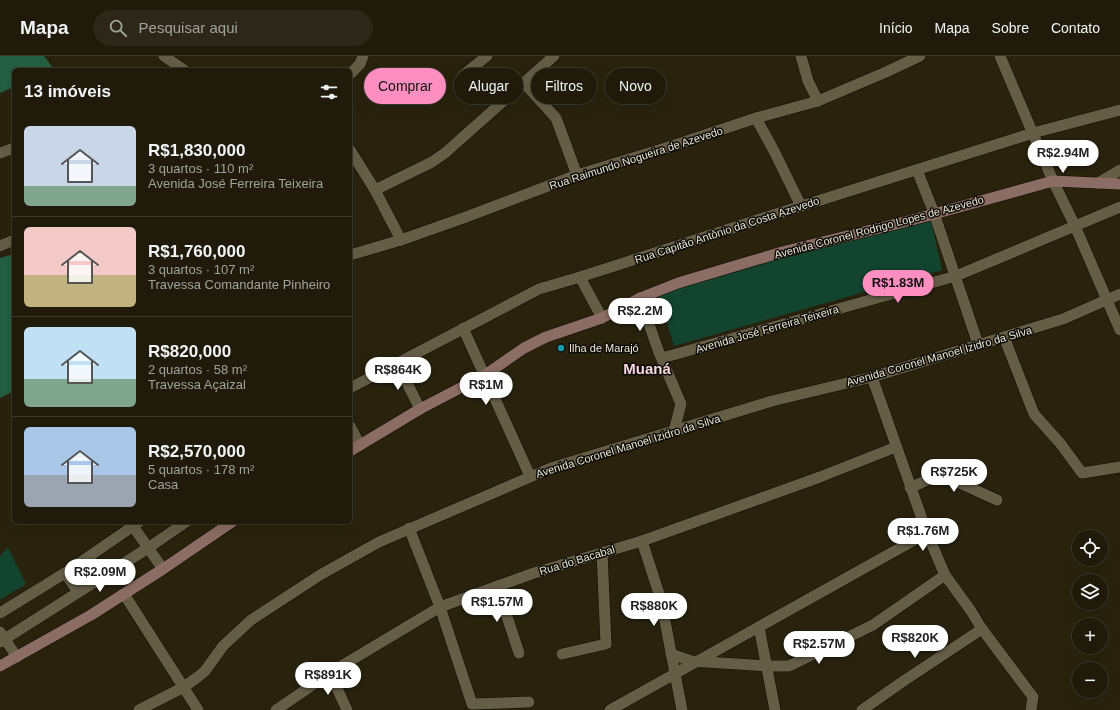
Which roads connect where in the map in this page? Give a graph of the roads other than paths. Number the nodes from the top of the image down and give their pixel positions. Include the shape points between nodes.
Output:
1 (164, 56) edge
2 (363, 56) edge
3 (487, 56) edge
4 (554, 56) edge
5 (802, 56) edge
6 (920, 56) edge
7 (1000, 56) edge
8 (181, 68) edge
9 (472, 68) edge
10 (352, 72) edge
11 (524, 83) junction
12 (818, 101) junction
13 (1120, 110) edge
14 (756, 118) junction
15 (1034, 133) junction
16 (12, 149) edge
17 (0, 153) edge
18 (352, 153) edge
19 (917, 170) junction
20 (1120, 170) edge
21 (577, 175) junction
22 (1053, 181) junction
23 (1098, 183) junction
24 (1120, 184) edge
25 (375, 190) junction
26 (800, 206) junction
27 (1120, 207) edge
28 (934, 213) junction
29 (1075, 226) junction
30 (401, 240) junction
31 (12, 241) edge
32 (0, 246) edge
33 (352, 254) edge
34 (956, 276) junction
35 (580, 277) junction
36 (1120, 294) edge
37 (640, 298) junction
38 (1107, 300) junction
39 (602, 318) junction
40 (463, 328) junction
41 (1120, 330) edge
42 (1004, 337) junction
43 (978, 344) junction
44 (662, 358) junction
45 (397, 363) junction
46 (485, 375) junction
47 (872, 377) junction
48 (352, 387) edge
49 (420, 409) junction
50 (352, 430) edge
51 (674, 431) junction
52 (360, 445) junction
53 (896, 447) junction
54 (352, 450) edge
55 (1120, 467) edge
56 (530, 476) junction
57 (910, 488) junction
58 (997, 500) dead end
59 (133, 524) edge
60 (135, 524) edge
61 (183, 524) edge
62 (220, 525) edge
63 (409, 528) junction
64 (927, 533) junction
65 (642, 541) junction
66 (148, 548) junction
67 (602, 552) junction
68 (163, 569) junction
69 (65, 573) junction
70 (945, 575) junction
71 (497, 586) junction
72 (78, 592) junction
73 (124, 594) junction
74 (440, 607) junction
75 (0, 613) edge
76 (759, 626) junction
77 (982, 629) junction
78 (1, 638) edge
79 (519, 653) dead end
80 (562, 654) dead end
81 (671, 654) junction
82 (17, 657) junction
83 (697, 662) junction
84 (0, 666) edge
85 (767, 666) junction
86 (330, 673) junction
87 (675, 674) junction
88 (184, 687) junction
89 (529, 702) dead end
90 (141, 710) edge
91 (198, 710) edge
92 (276, 710) edge
93 (347, 710) edge
94 (610, 710) edge
95 (682, 710) edge
96 (774, 710) edge
97 (862, 710) edge
98 (1031, 710) edge

1 - 8 street
2 - 10 street via 360,64
3 - 9 street
4 - 11 street
5 - 12 street via 808,81
6 - 12 street, Rua Raimundo Nogueira de Azevedo
7 - 15 street
11 - 21 street via 556,118
11 - 25 street via 445,153
12 - 14 street, Rua Raimundo Nogueira de Azevedo
13 - 15 street, Rua Capitão Antônio da Costa Azevedo
14 - 21 street, Rua Raimundo Nogueira de Azevedo
14 - 26 street
15 - 19 street, Rua Capitão Antônio da Costa Azevedo
15 - 22 street
16 - 17 street
18 - 25 street
19 - 26 street, Rua Capitão Antônio da Costa Azevedo
19 - 28 street
20 - 23 street
21 - 30 street, Rua Raimundo Nogueira de Azevedo
22 - 23 main road, Avenida Coronel Rodrigo Lopes de Azevedo
22 - 28 main road, Avenida Coronel Rodrigo Lopes de Azevedo
22 - 29 street
23 - 24 main road, Avenida Coronel Rodrigo Lopes de Azevedo
25 - 30 street
26 - 35 street, Rua Capitão Antônio da Costa Azevedo
27 - 29 street, Avenida José Ferreira Teixeira
28 - 34 street
28 - 37 main road, Avenida Coronel Rodrigo Lopes de Azevedo via 774,254 678,282
29 - 34 street, Avenida José Ferreira Teixeira
29 - 38 street
30 - 33 street, Rua Raimundo Nogueira de Azevedo
31 - 32 street
34 - 43 street
34 - 44 street, Avenida José Ferreira Teixeira
35 - 39 street
35 - 40 street, Rua Capitão Antônio da Costa Azevedo via 539,289
36 - 38 street, Avenida Coronel Manoel Izidro da Silva
37 - 39 main road, Avenida Coronel Rodrigo Lopes de Azevedo
37 - 44 street
38 - 41 street
38 - 42 street, Avenida Coronel Manoel Izidro da Silva via 1063,319
39 - 46 main road, Avenida Coronel Rodrigo Lopes de Azevedo via 546,337 524,348
40 - 45 street, Rua Capitão Antônio da Costa Azevedo
40 - 46 street
42 - 43 street, Avenida Coronel Manoel Izidro da Silva
42 - 55 street via 1034,414 1082,473
43 - 47 street, Avenida Coronel Manoel Izidro da Silva
44 - 51 street via 681,404
45 - 48 street, Rua Capitão Antônio da Costa Azevedo
45 - 49 street
46 - 49 main road, Avenida Coronel Rodrigo Lopes de Azevedo
46 - 56 street
47 - 51 street, Avenida Coronel Manoel Izidro da Silva via 772,401
47 - 53 street
49 - 52 main road, Avenida Coronel Rodrigo Lopes de Azevedo
50 - 52 street
51 - 56 street, Avenida Coronel Manoel Izidro da Silva
52 - 54 main road, Avenida Coronel Rodrigo Lopes de Azevedo
53 - 57 street
53 - 65 street, Rua do Bacabal
56 - 63 street, Avenida Coronel Manoel Izidro da Silva
57 - 58 street via 940,474
57 - 64 street
59 - 69 street
60 - 66 street
61 - 66 street
62 - 68 main road
63 - 74 street
63 - 88 street, Avenida Coronel Manoel Izidro da Silva via 320,575 251,620 223,646 205,671
64 - 70 street
64 - 76 street
65 - 67 street, Rua do Bacabal
65 - 81 street via 661,600
66 - 68 street
66 - 72 street
67 - 71 street, Rua do Bacabal
67 - 80 street via 606,644
68 - 73 main road
69 - 72 street
69 - 75 street
70 - 77 street
70 - 85 street via 873,625 788,666
71 - 74 street, Rua do Bacabal
71 - 79 street
72 - 78 street
73 - 82 main road
73 - 88 street
74 - 86 street, Rua do Bacabal
74 - 89 street via 472,704
76 - 83 street
76 - 85 street
77 - 97 street
77 - 98 street via 1033,697
78 - 82 street
81 - 83 street
81 - 87 street
82 - 84 main road
83 - 85 street
83 - 87 street
85 - 96 street
86 - 92 street, Rua do Bacabal
86 - 93 street
87 - 94 street
87 - 95 street
88 - 90 street, Avenida Coronel Manoel Izidro da Silva
88 - 91 street

